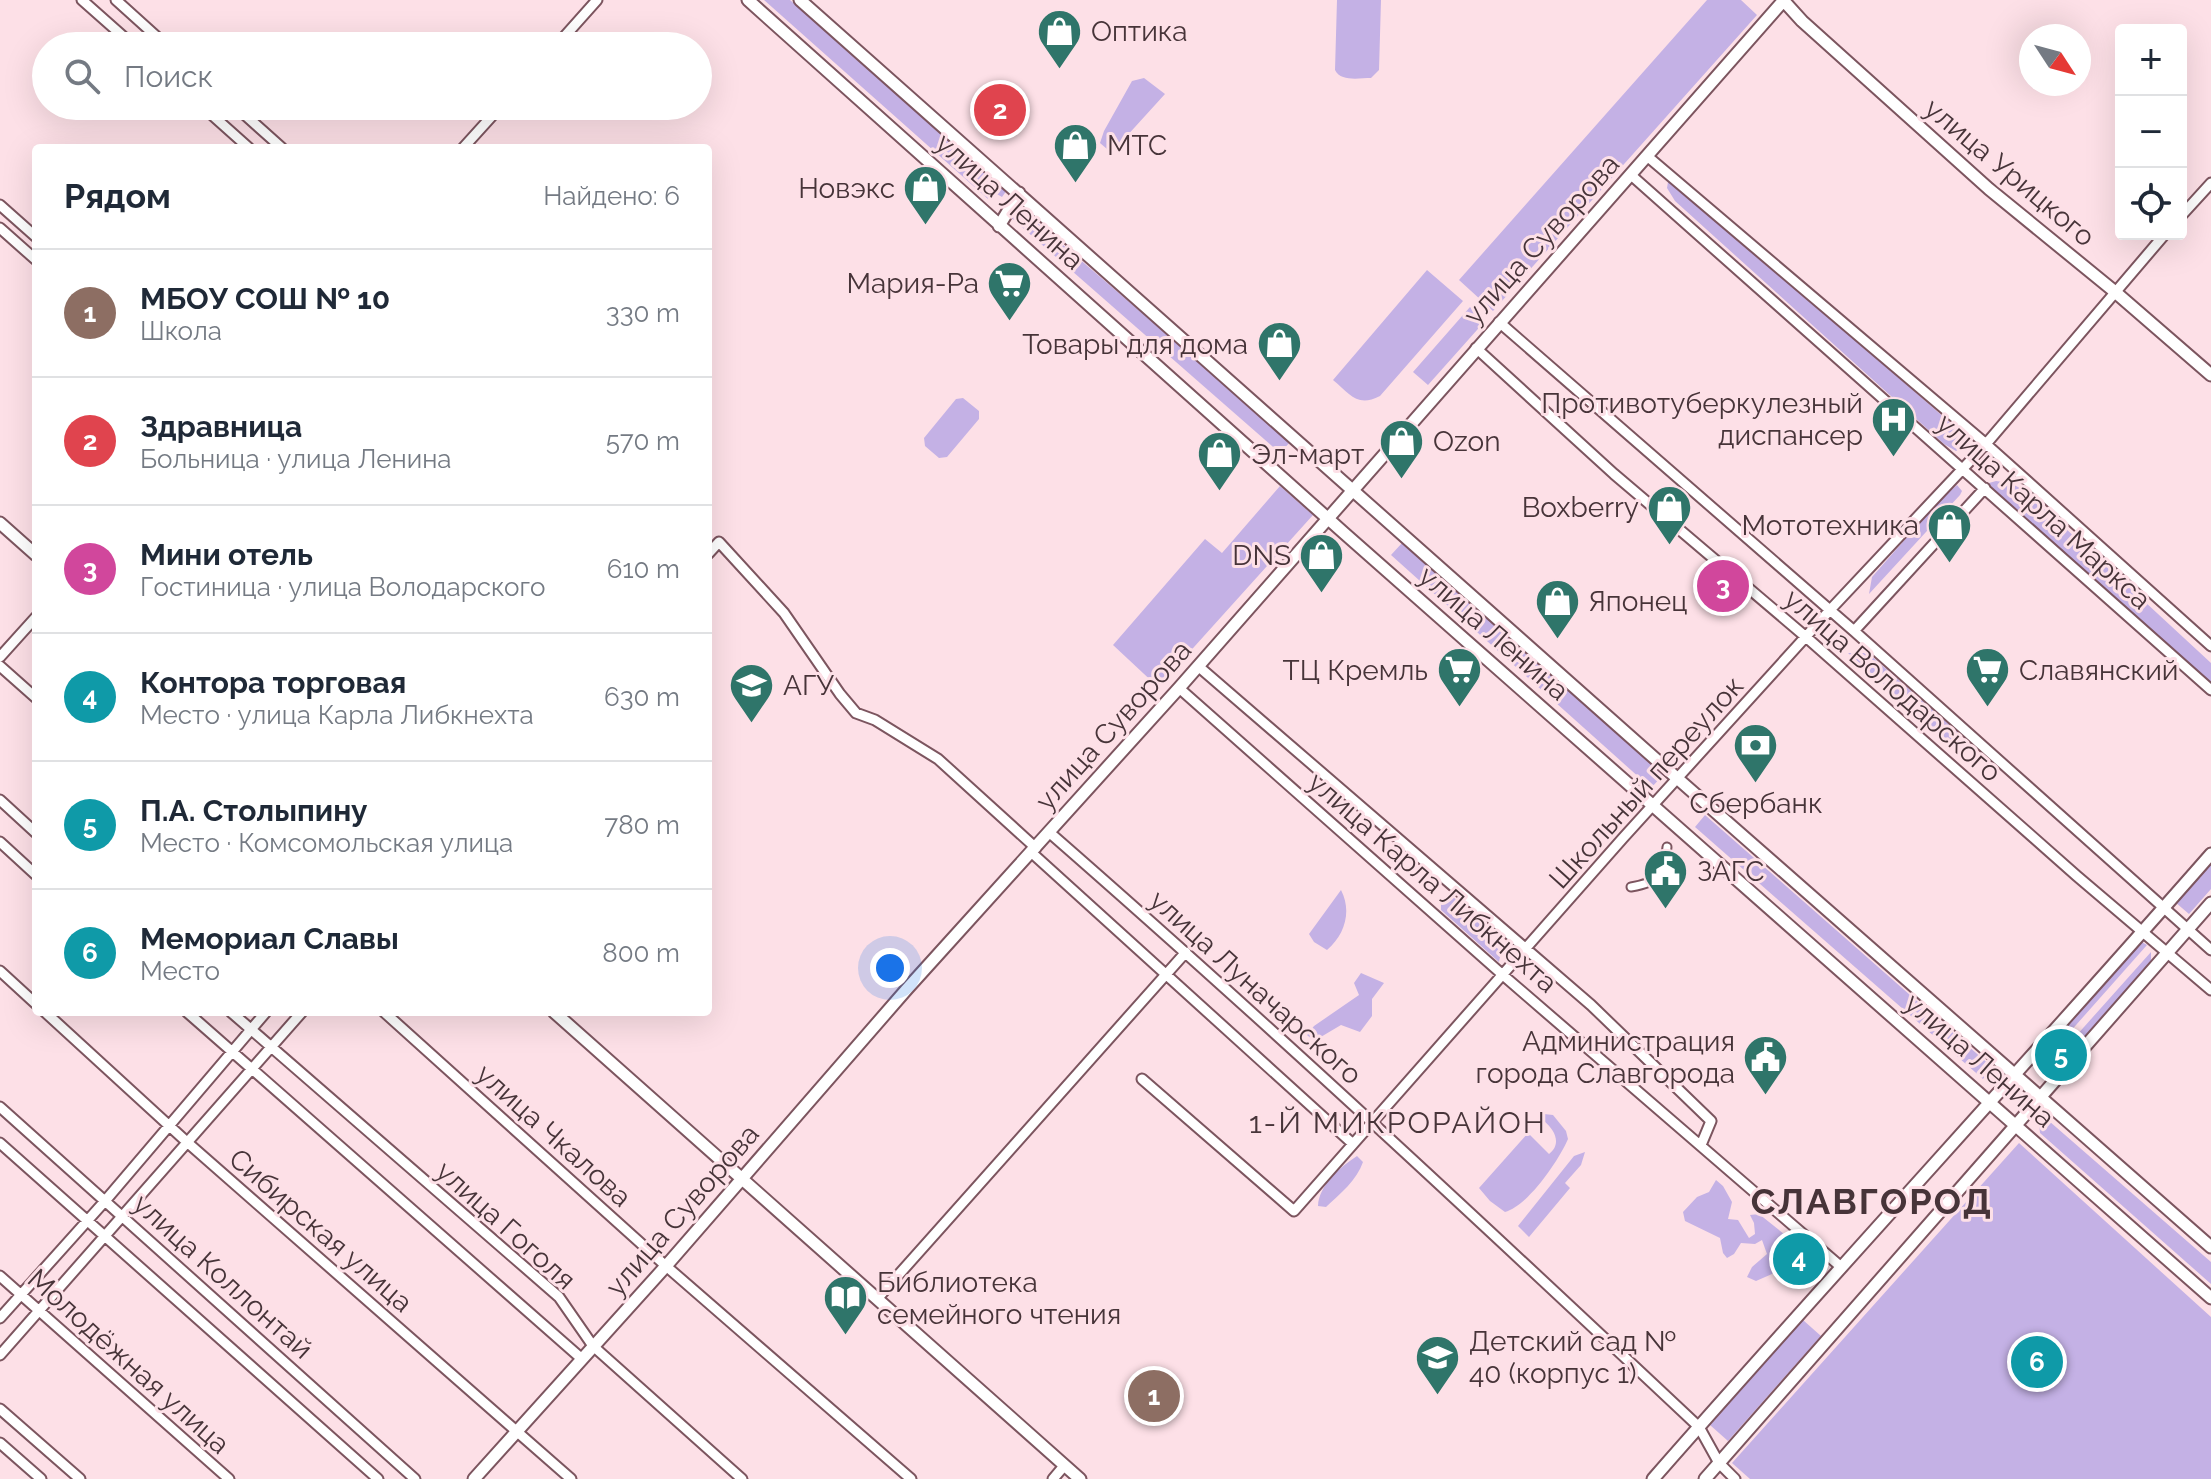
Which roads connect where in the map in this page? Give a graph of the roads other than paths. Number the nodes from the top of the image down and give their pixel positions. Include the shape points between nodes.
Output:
1 (82, 0) edge
2 (116, 0) edge
3 (597, 0) edge
4 (748, 0) edge
5 (800, 0) edge
6 (1783, 0) edge
7 (118, 32) edge
8 (151, 32) edge
9 (568, 32) edge
10 (218, 120) edge
11 (251, 120) edge
12 (488, 120) edge
13 (245, 144) edge
14 (278, 144) edge
15 (467, 144) edge
16 (1647, 156) junction
17 (1631, 175) junction
18 (2211, 183) edge
19 (1019, 193) junction
20 (0, 205) edge
21 (2187, 209) edge
22 (999, 226) junction
23 (0, 228) edge
24 (32, 233) edge
25 (2160, 240) edge
26 (32, 256) edge
27 (2114, 291) junction
28 (1499, 322) junction
29 (1476, 348) junction
30 (2211, 375) edge
31 (1986, 444) junction
32 (1962, 468) junction
33 (1985, 488) junction
34 (1352, 489) junction
35 (1327, 518) junction
36 (0, 523) edge
37 (712, 550) edge
38 (32, 551) edge
39 (1830, 610) junction
40 (32, 621) edge
41 (1854, 631) junction
42 (1806, 637) junction
43 (2211, 646) edge
44 (0, 657) edge
45 (0, 666) edge
46 (1198, 666) junction
47 (1179, 688) junction
48 (2211, 690) edge
49 (32, 694) edge
50 (1678, 779) junction
51 (0, 800) edge
52 (1655, 805) junction
53 (32, 829) edge
54 (1050, 833) junction
55 (0, 842) edge
56 (1667, 847) dead end
57 (1034, 851) junction
58 (2211, 854) edge
59 (32, 871) edge
60 (1631, 887) dead end
61 (2211, 903) edge
62 (2164, 908) junction
63 (2188, 929) junction
64 (2143, 931) junction
65 (1527, 950) junction
66 (2211, 950) edge
67 (1186, 952) junction
68 (2167, 952) junction
69 (0, 971) edge
70 (1166, 974) junction
71 (1504, 976) junction
72 (2211, 990) edge
73 (32, 1000) edge
74 (49, 1016) edge
75 (191, 1016) edge
76 (235, 1016) edge
77 (263, 1016) edge
78 (299, 1016) edge
79 (388, 1016) edge
80 (559, 1016) edge
81 (251, 1030) junction
82 (272, 1048) junction
83 (231, 1053) junction
84 (253, 1070) junction
85 (2016, 1074) junction
86 (1142, 1079) dead end
87 (2041, 1096) junction
88 (1991, 1102) junction
89 (0, 1107) edge
90 (1373, 1122) junction
91 (2017, 1124) junction
92 (170, 1125) junction
93 (0, 1143) edge
94 (188, 1143) junction
95 (1353, 1144) junction
96 (1701, 1145) junction
97 (742, 1179) junction
98 (105, 1201) junction
99 (124, 1216) junction
100 (88, 1221) junction
101 (105, 1237) junction
102 (2211, 1247) edge
103 (666, 1266) junction
104 (1840, 1266) junction
105 (0, 1276) edge
106 (21, 1294) junction
107 (2211, 1298) edge
108 (877, 1299) junction
109 (39, 1310) junction
110 (0, 1318) edge
111 (593, 1346) junction
112 (0, 1355) edge
113 (582, 1359) junction
114 (0, 1409) edge
115 (1699, 1427) junction
116 (517, 1431) junction
117 (0, 1443) edge
118 (1719, 1463) junction
119 (1064, 1466) junction
120 (41, 1479) edge
121 (80, 1479) edge
122 (229, 1479) edge
123 (378, 1479) edge
124 (415, 1479) edge
125 (474, 1479) edge
126 (571, 1479) edge
127 (742, 1479) edge
128 (911, 1479) edge
129 (1053, 1479) edge
130 (1080, 1479) edge
131 (1653, 1479) edge
132 (1705, 1479) edge
133 (1735, 1479) edge

1 - 7 street
2 - 8 street
3 - 9 street
4 - 22 street, улица Ленина
5 - 19 street, улица Ленина
6 - 16 street, улица Суворова
6 - 27 street, улица Урицкого via 1989,189
10 - 13 street
11 - 14 street
12 - 15 street
16 - 17 street, улица Суворова
16 - 31 street, улица Карла Маркса
17 - 28 street, улица Суворова
17 - 32 street, улица Карла Маркса
18 - 21 street
19 - 22 street
19 - 34 street, улица Ленина
20 - 24 street
22 - 35 street, улица Ленина
23 - 26 street
25 - 27 street, Школьный переулок
27 - 30 street, улица Урицкого
27 - 31 street, Школьный переулок
28 - 29 street, улица Суворова
28 - 39 street, улица Володарского
29 - 34 street, улица Суворова
29 - 42 street, улица Володарского
31 - 32 street, Школьный переулок
31 - 43 street, улица Карла Маркса
32 - 33 street, улица Карла Маркса
32 - 39 street, Школьный переулок
33 - 41 street
33 - 48 street, улица Карла Маркса
34 - 35 street, улица Суворова
34 - 50 street, улица Ленина
35 - 46 street, улица Суворова
35 - 52 street, улица Ленина
36 - 38 street
37 - 57 street, улица Луначарского via 719,542 784,613 856,713 938,759
39 - 41 street, улица Володарского
39 - 42 street, Школьный переулок
40 - 44 street
41 - 62 street, улица Володарского
42 - 50 street, Школьный переулок
42 - 64 street, улица Володарского
45 - 49 street
46 - 47 street, улица Суворова
46 - 65 street, улица Карла Либкнехта
47 - 54 street, улица Суворова
47 - 71 street, улица Карла Либкнехта
50 - 52 street, Школьный переулок
50 - 85 street, улица Ленина
51 - 53 street
52 - 65 street, Школьный переулок
52 - 88 street, улица Ленина
54 - 57 street, улица Суворова
54 - 67 street, улица Луначарского
55 - 59 street
56 - 60 street via 1665,868 1652,883
57 - 70 street, улица Луначарского
57 - 97 street, улица Суворова
58 - 62 street
61 - 63 street
62 - 63 street, улица Володарского
62 - 64 street
63 - 66 street, улица Володарского
63 - 68 street
64 - 68 street, улица Володарского
64 - 85 street
65 - 71 street, Школьный переулок
65 - 96 street, улица Карла Либкнехта via 1711,1121
67 - 70 street
67 - 90 street, улица Луначарского
68 - 72 street, улица Володарского
68 - 87 street
69 - 73 street
70 - 95 street, улица Луначарского
70 - 108 street
71 - 90 street, Школьный переулок
71 - 96 street, улица Карла Либкнехта
74 - 92 street, Сибирская улица
75 - 83 street
76 - 81 street, улица Гоголя
77 - 81 street
78 - 82 street
79 - 103 street, улица Чкалова
80 - 97 street
81 - 82 street, улица Гоголя
81 - 83 street
82 - 84 street
82 - 111 street, улица Гоголя via 559,1297
83 - 84 street
83 - 92 street
84 - 94 street
84 - 113 street
85 - 87 street, улица Ленина
85 - 88 street
86 - 95 street, Школьный переулок via 1294,1211
87 - 91 street
87 - 102 street, улица Ленина
88 - 91 street, улица Ленина
88 - 104 street
89 - 98 street, улица Коллонтай
90 - 95 street, Школьный переулок
90 - 115 street, улица Луначарского
91 - 107 street, улица Ленина
91 - 118 street
92 - 94 street, Сибирская улица
92 - 98 street
93 - 100 street, улица Коллонтай
94 - 99 street
94 - 116 street, Сибирская улица
96 - 104 street, улица Карла Либкнехта
97 - 103 street, улица Суворова
97 - 108 street
98 - 99 street, улица Коллонтай
98 - 100 street
99 - 101 street
99 - 124 street, улица Коллонтай
100 - 101 street, улица Коллонтай
100 - 106 street
101 - 109 street
101 - 123 street, улица Коллонтай
103 - 111 street, улица Суворова
103 - 128 street, улица Чкалова
104 - 115 street
105 - 106 street, Молодёжная улица
106 - 109 street, Молодёжная улица
106 - 110 street
108 - 119 street
109 - 112 street
109 - 122 street, Молодёжная улица
111 - 113 street, улица Суворова
111 - 127 street, улица Гоголя
113 - 116 street, улица Суворова
114 - 121 street
115 - 118 street, улица Луначарского
115 - 131 street
116 - 125 street, улица Суворова
116 - 126 street, Сибирская улица
117 - 120 street
118 - 132 street
118 - 133 street, улица Луначарского
119 - 129 street
119 - 130 street

